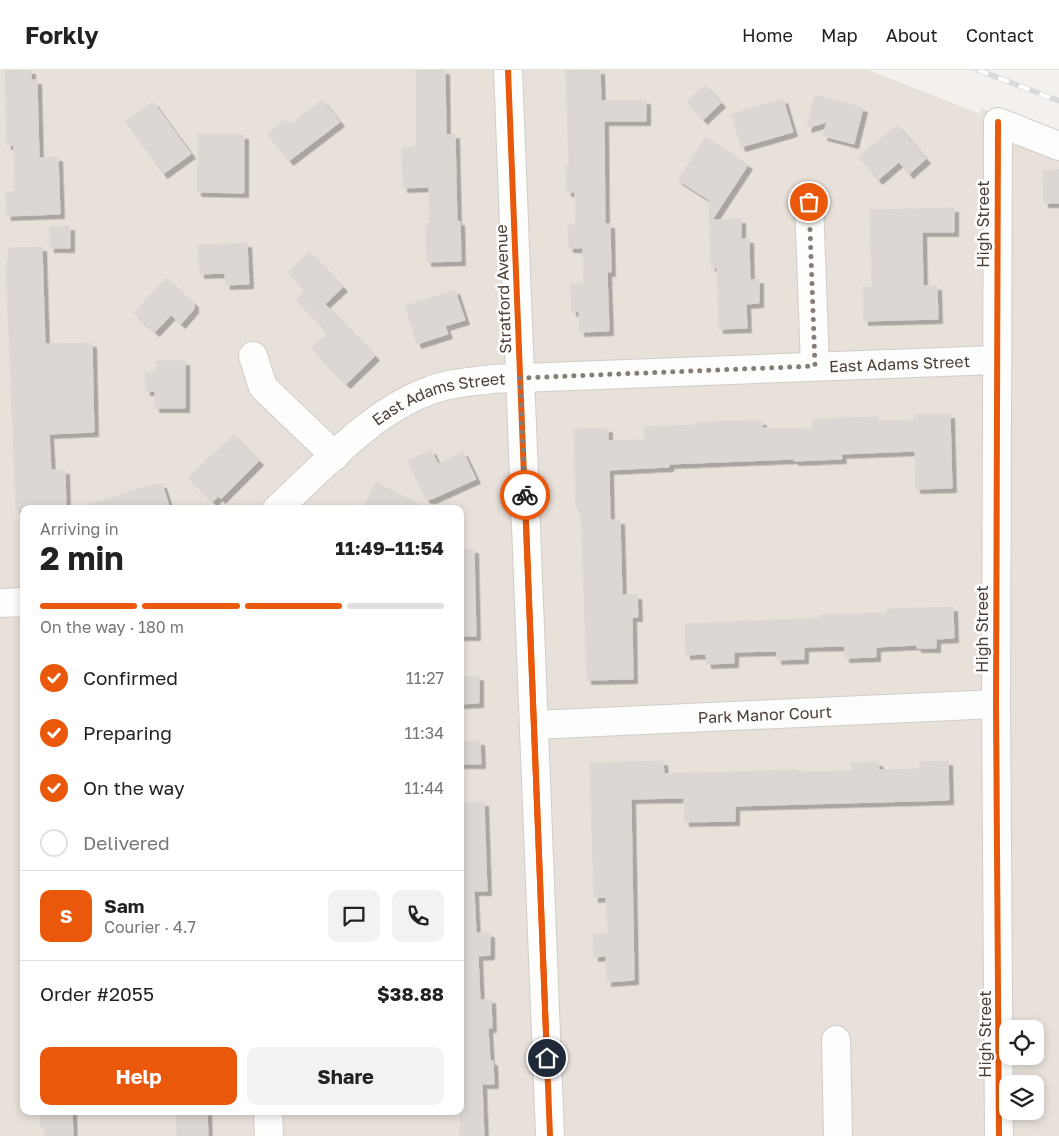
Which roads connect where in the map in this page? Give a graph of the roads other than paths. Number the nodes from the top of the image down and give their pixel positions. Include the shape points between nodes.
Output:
1 (508, 70) edge
2 (1059, 146) edge
3 (809, 202) dead end
4 (252, 356) dead end
5 (996, 360) junction
6 (815, 366) junction
7 (520, 378) junction
8 (335, 456) junction
9 (281, 505) edge
10 (20, 602) edge
11 (0, 603) edge
12 (996, 704) junction
13 (534, 725) junction
14 (836, 1040) dead end
15 (268, 1115) edge
16 (269, 1136) edge
17 (550, 1136) edge
18 (838, 1136) edge
19 (999, 1136) edge

1 - 7 street, Stratford Avenue
2 - 5 street, High Street via 998,122
3 - 6 street
4 - 8 street via 263,387
5 - 6 street, East Adams Street
5 - 12 street, High Street
6 - 7 street, East Adams Street
7 - 8 street, East Adams Street via 471,382 427,391 387,412
7 - 13 street, Stratford Avenue
8 - 9 street, East Adams Street
10 - 11 street
12 - 13 street, Park Manor Court
12 - 19 street, High Street
13 - 17 street, Stratford Avenue
14 - 18 street
15 - 16 street

